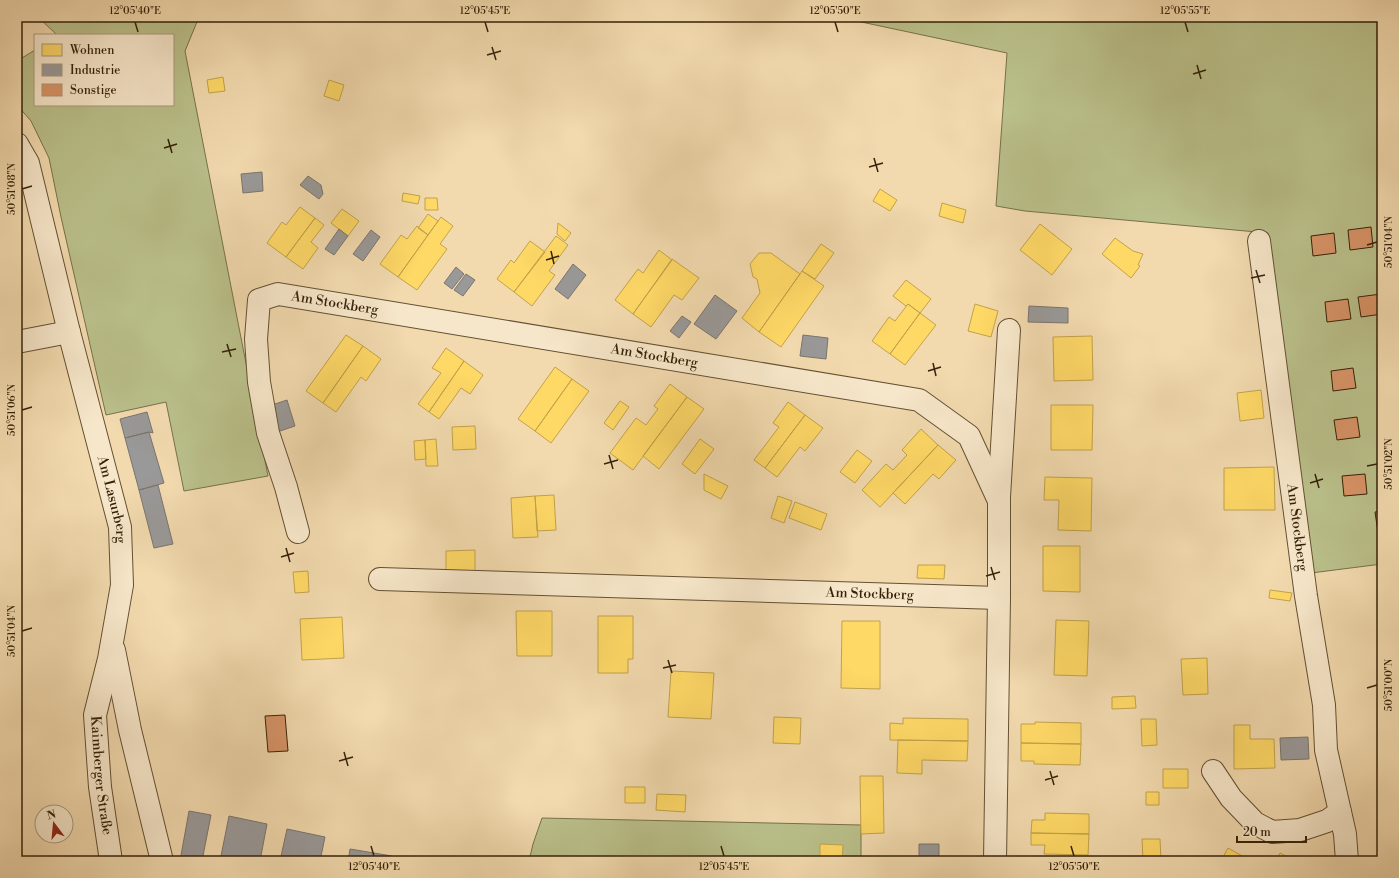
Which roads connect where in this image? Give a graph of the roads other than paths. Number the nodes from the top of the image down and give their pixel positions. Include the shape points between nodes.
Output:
1 (17, 144) edge
2 (1259, 241) dead end
3 (1010, 330) dead end
4 (69, 332) junction
5 (17, 342) edge
6 (999, 501) junction
7 (298, 532) dead end
8 (380, 578) dead end
9 (999, 598) junction
10 (112, 643) junction
11 (1213, 771) dead end
12 (1340, 812) junction
13 (111, 861) edge
14 (162, 861) edge
15 (995, 861) edge
16 (1347, 861) edge

1 - 4 street, Am Lasurberg via 28,163
2 - 12 street, Am Stockberg via 1306,596 1324,705 1326,750
3 - 6 street, Am Stockberg
4 - 5 street
4 - 10 street, Am Lasurberg via 120,527 122,584
6 - 7 street, Am Stockberg via 969,436 918,400 278,294 259,300 256,339 259,382 268,433
6 - 9 street, Am Stockberg
8 - 9 street, Am Stockberg
9 - 15 street, Am Stockberg
10 - 13 street, Kaimberger Straße via 95,715 100,787
10 - 14 street, Am Lasurberg
11 - 12 street via 1231,798 1255,823 1272,832 1300,830 1327,821
12 - 16 street, Am Stockberg

